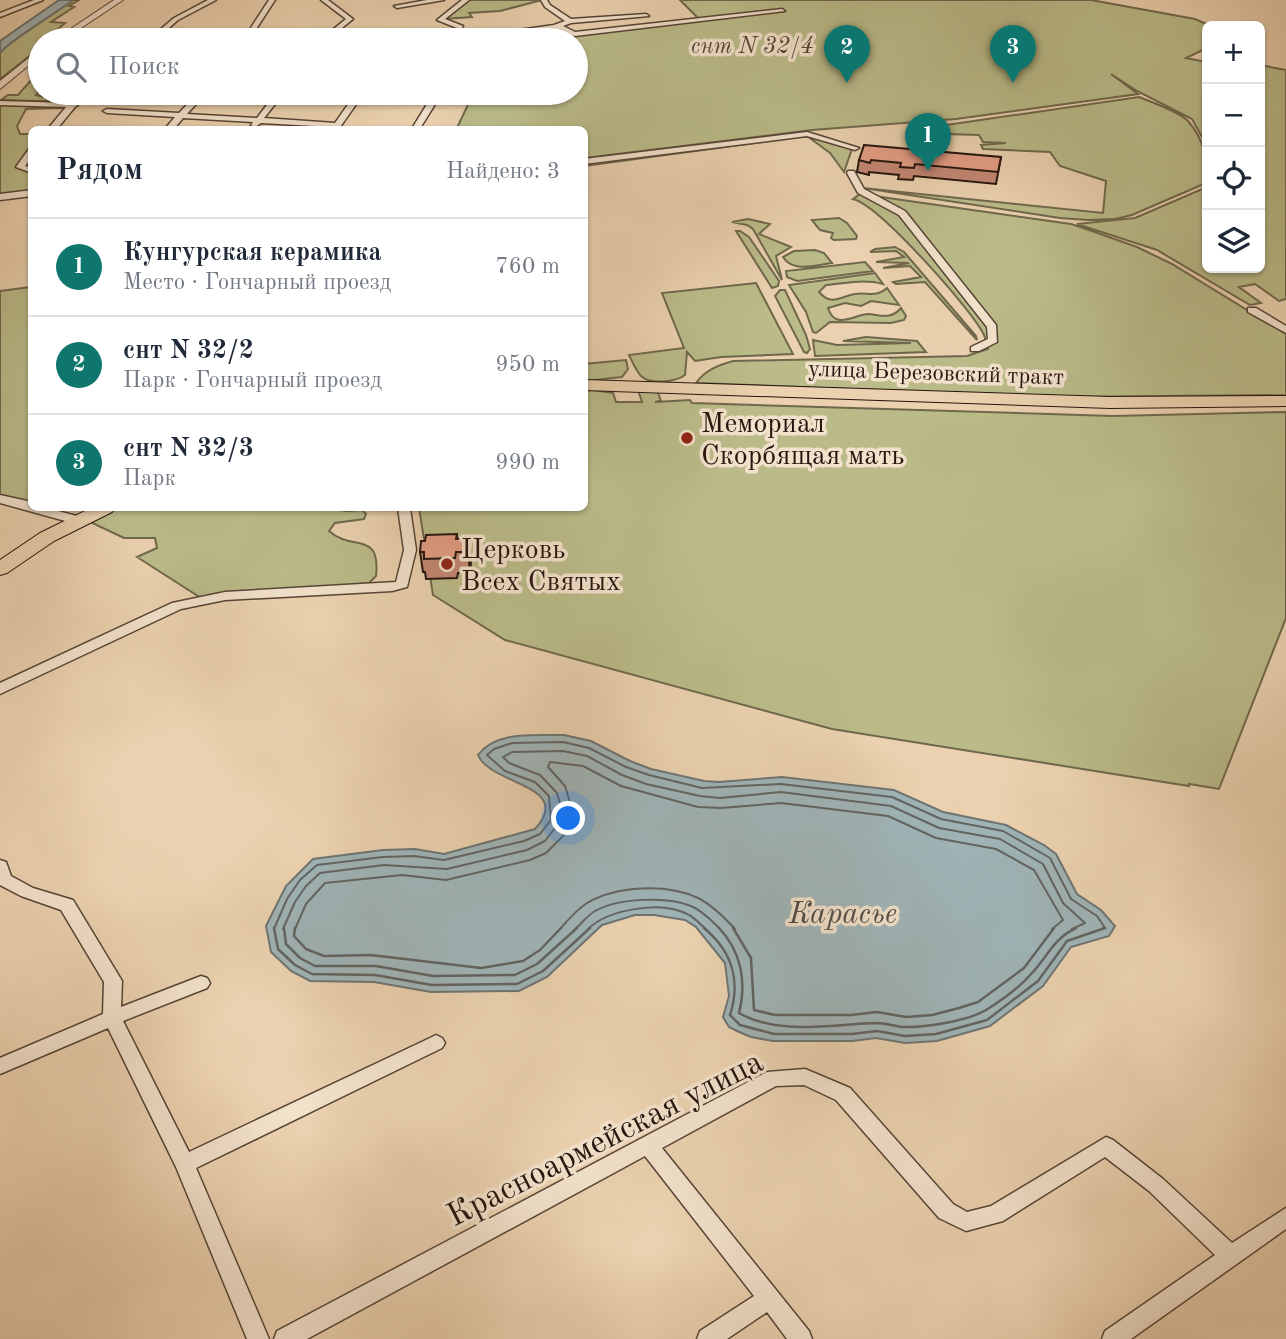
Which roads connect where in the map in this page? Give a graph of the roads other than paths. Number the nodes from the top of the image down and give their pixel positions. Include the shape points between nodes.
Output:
1 (14, 0) edge
2 (40, 0) edge
3 (119, 0) edge
4 (213, 0) edge
5 (272, 0) edge
6 (325, 0) edge
7 (332, 0) edge
8 (441, 0) edge
9 (467, 0) edge
10 (544, 0) edge
11 (397, 6) dead end
12 (21, 8) junction
13 (782, 11) dead end
14 (0, 15) edge
15 (646, 16) dead end
16 (570, 21) junction
17 (558, 26) junction
18 (76, 28) edge
19 (165, 28) edge
20 (254, 28) edge
21 (338, 28) edge
22 (460, 28) edge
23 (544, 28) edge
24 (561, 28) edge
25 (588, 33) edge
26 (28, 62) edge
27 (0, 86) edge
28 (0, 103) edge
29 (28, 104) edge
30 (72, 105) edge
31 (191, 105) edge
32 (271, 105) edge
33 (351, 105) edge
34 (431, 105) edge
35 (107, 111) dead end
36 (180, 116) junction
37 (258, 121) junction
38 (54, 126) edge
39 (171, 126) edge
40 (255, 126) edge
41 (322, 126) edge
42 (336, 126) edge
43 (417, 126) edge
44 (855, 148) dead end
45 (28, 156) edge
46 (588, 161) edge
47 (28, 170) edge
48 (851, 173) dead end
49 (28, 194) edge
50 (0, 199) edge
51 (28, 201) edge
52 (1252, 310) dead end
53 (1286, 330) edge
54 (975, 349) dead end
55 (588, 385) edge
56 (1286, 401) edge
57 (0, 499) edge
58 (28, 506) edge
59 (46, 511) edge
60 (99, 511) edge
61 (404, 511) edge
62 (80, 521) junction
63 (0, 569) edge
64 (0, 689) edge
65 (0, 866) edge
66 (201, 983) dead end
67 (112, 1018) junction
68 (436, 1043) dead end
69 (0, 1066) edge
70 (649, 1146) junction
71 (185, 1164) junction
72 (1286, 1217) edge
73 (1230, 1255) junction
74 (770, 1298) junction
75 (258, 1339) edge
76 (285, 1339) edge
77 (708, 1339) edge
78 (801, 1339) edge
79 (1113, 1339) edge

1 - 12 street
2 - 12 street
3 - 18 street
4 - 19 street
5 - 20 street
6 - 7 street
6 - 21 street via 350,19
8 - 11 street
9 - 22 street via 440,20
10 - 16 street
12 - 14 street
13 - 25 street
15 - 16 street
16 - 17 street
17 - 23 street
17 - 24 street
26 - 27 street
28 - 29 street
30 - 38 street
31 - 36 street
32 - 37 street
33 - 42 street
34 - 43 street
35 - 36 street
36 - 37 street
36 - 39 street
37 - 40 street
37 - 41 street
44 - 46 street via 807,134
45 - 47 street via 20,167
48 - 54 street via 861,191 902,213 992,327 993,340
49 - 50 street
50 - 51 street
52 - 53 street
55 - 56 main road, улица Березовский тракт via 971,400
57 - 58 street
59 - 62 street
60 - 62 main road
61 - 64 street via 410,550 402,584 225,596 177,606
62 - 63 main road
65 - 67 street via 4,880 67,905 114,981
66 - 67 street
67 - 69 street
67 - 71 street
68 - 71 street
70 - 73 street, Красноармейская улица via 774,1079 805,1077 844,1094 946,1211 966,1222 996,1214 1106,1146 1156,1185
70 - 74 street
70 - 76 street, Красноармейская улица
71 - 75 street
72 - 73 street
73 - 79 street
74 - 77 street
74 - 78 street

